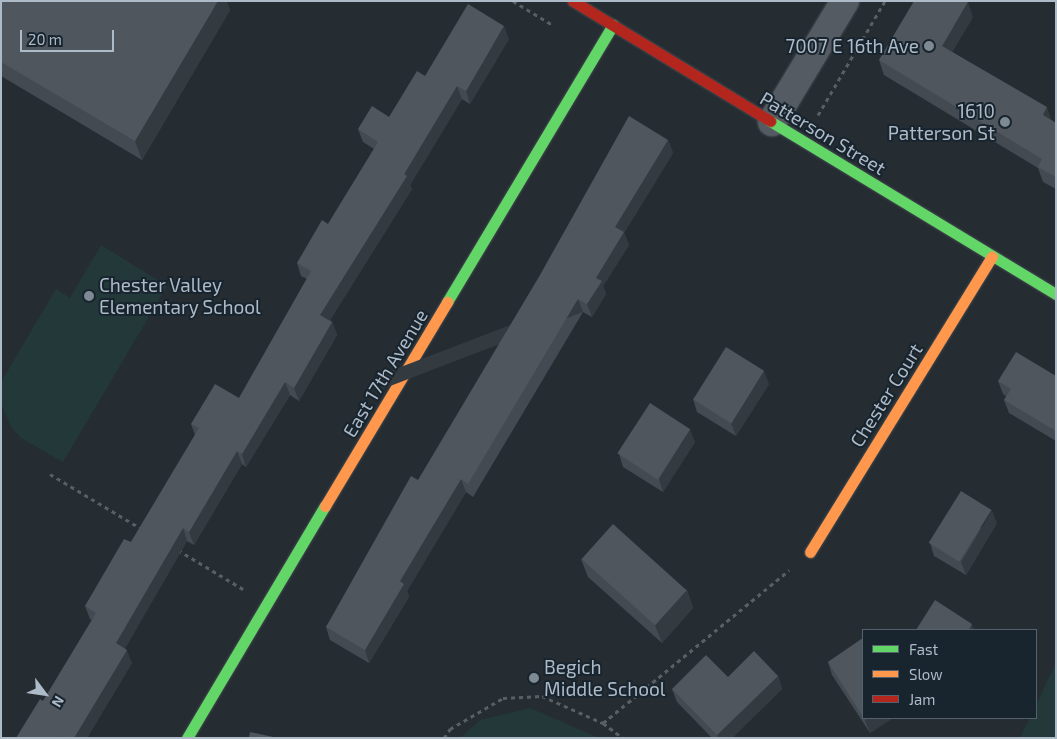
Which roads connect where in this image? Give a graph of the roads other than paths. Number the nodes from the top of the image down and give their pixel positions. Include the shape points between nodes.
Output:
1 (573, 1) edge
2 (845, 1) edge
3 (613, 26) junction
4 (772, 122) junction
5 (992, 256) junction
6 (1056, 294) edge
7 (810, 552) road end
8 (187, 738) edge

1 - 3 street, Patterson Street
2 - 4 street
3 - 4 street, Patterson Street
3 - 8 street, East 17th Avenue
4 - 5 street, Patterson Street
5 - 6 street, Patterson Street
5 - 7 street, Chester Court

